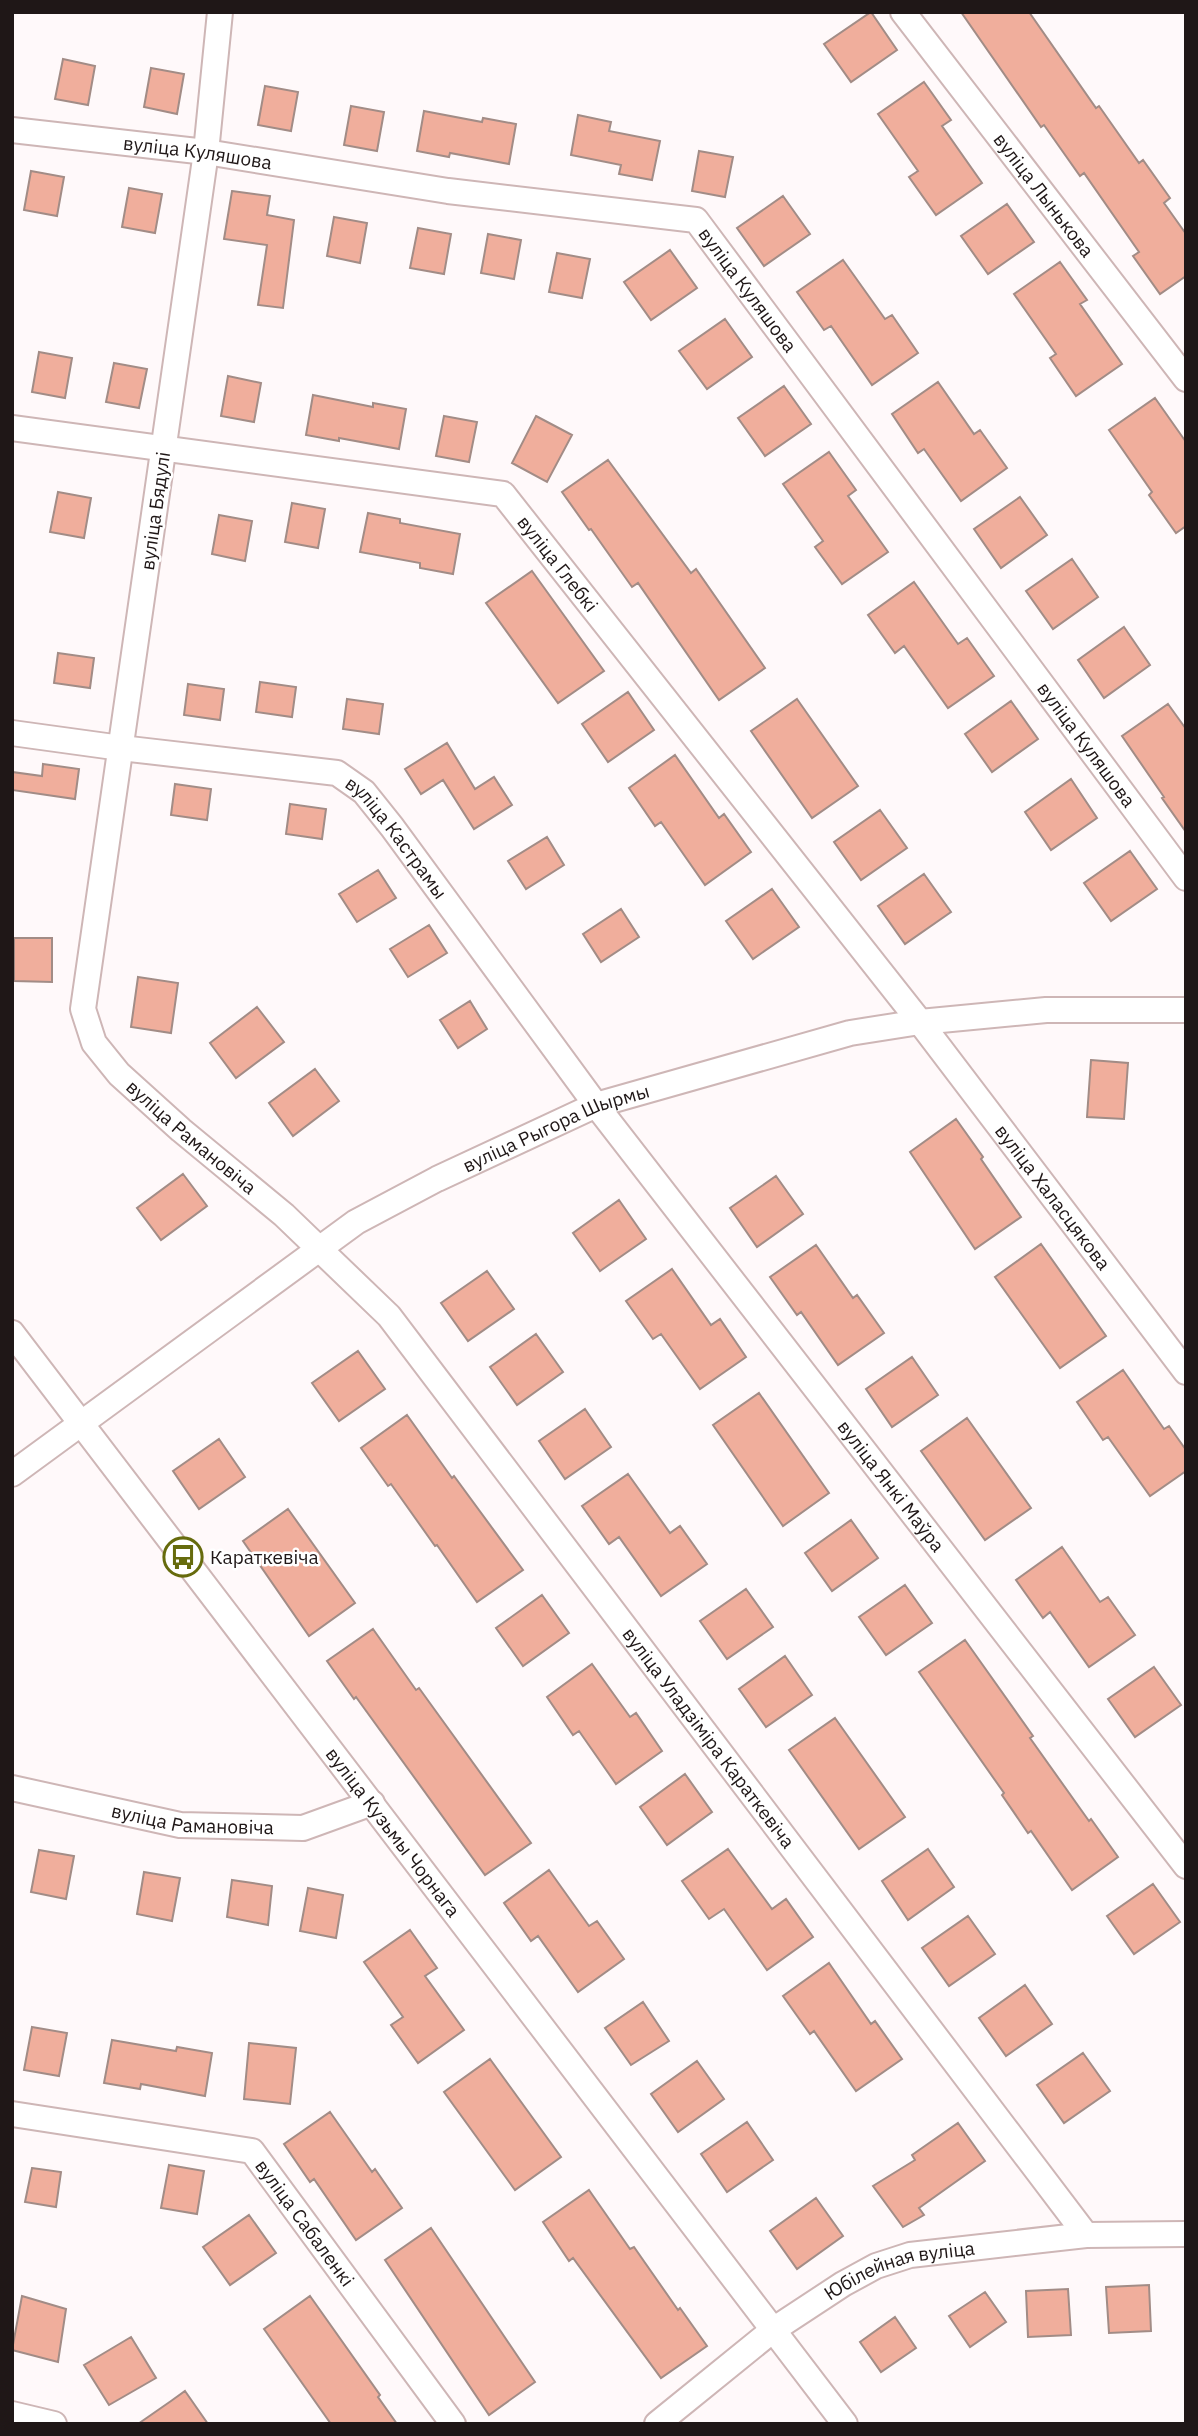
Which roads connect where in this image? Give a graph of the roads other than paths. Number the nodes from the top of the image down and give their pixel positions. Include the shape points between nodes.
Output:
1 (220, 12) edge
2 (903, 12) edge
3 (12, 130) edge
4 (206, 152) junction
5 (1186, 379) edge
6 (12, 428) edge
7 (164, 448) junction
8 (12, 733) edge
9 (121, 748) junction
10 (1184, 870) edge
11 (83, 1009) joint
12 (1186, 1010) edge
13 (920, 1022) junction
14 (596, 1105) junction
15 (320, 1248) junction
16 (12, 1334) edge
17 (1186, 1372) edge
18 (81, 1425) junction
19 (12, 1474) edge
20 (12, 1788) edge
21 (372, 1803) junction
22 (1186, 1866) edge
23 (12, 2114) edge
24 (1186, 2234) edge
25 (1086, 2235) junction
26 (773, 2330) junction
27 (12, 2414) edge
28 (54, 2424) edge
29 (453, 2424) edge
30 (657, 2424) edge
31 (845, 2424) edge

1 - 4 street, вуліца Бядулі
2 - 5 street, вуліца Лынькова
3 - 4 street, вуліца Куляшова
4 - 7 street, вуліца Бядулі
4 - 10 street, вуліца Куляшова via 448,191 696,220
6 - 7 street, вуліца Глебкі
7 - 9 street, вуліца Бядулі
7 - 13 street, вуліца Глебкі via 503,494
8 - 9 street, вуліца Кастрамы
9 - 11 street, вуліца Бядулі
9 - 14 street, вуліца Кастрамы via 337,773 364,792
11 - 15 street, вуліца Рамановіча via 94,1043 119,1074
12 - 13 street, вуліца Рыгора Шырмы via 1046,1010
13 - 14 street, вуліца Рыгора Шырмы via 850,1033
13 - 17 street, вуліца Халасцякова
14 - 15 street, вуліца Рыгора Шырмы via 436,1179 356,1222
14 - 22 street, вуліца Янкі Маўра
15 - 18 street, вуліца Рыгора Шырмы
15 - 25 street, вуліца Уладзіміра Караткевіча via 389,1316
16 - 18 street, вуліца Кузьмы Чорнага
18 - 19 street, вуліца Рыгора Шырмы
18 - 21 street, вуліца Кузьмы Чорнага
20 - 21 street, вуліца Рамановіча via 180,1825 303,1828
21 - 26 street, вуліца Кузьмы Чорнага
23 - 29 street, вуліца Сабаленкі via 252,2151
24 - 25 street, Юбілейная вуліца
25 - 26 street, Юбілейная вуліца via 910,2255 843,2284
26 - 30 street, Юбілейная вуліца
26 - 31 street, вуліца Кузьмы Чорнага
27 - 28 street

